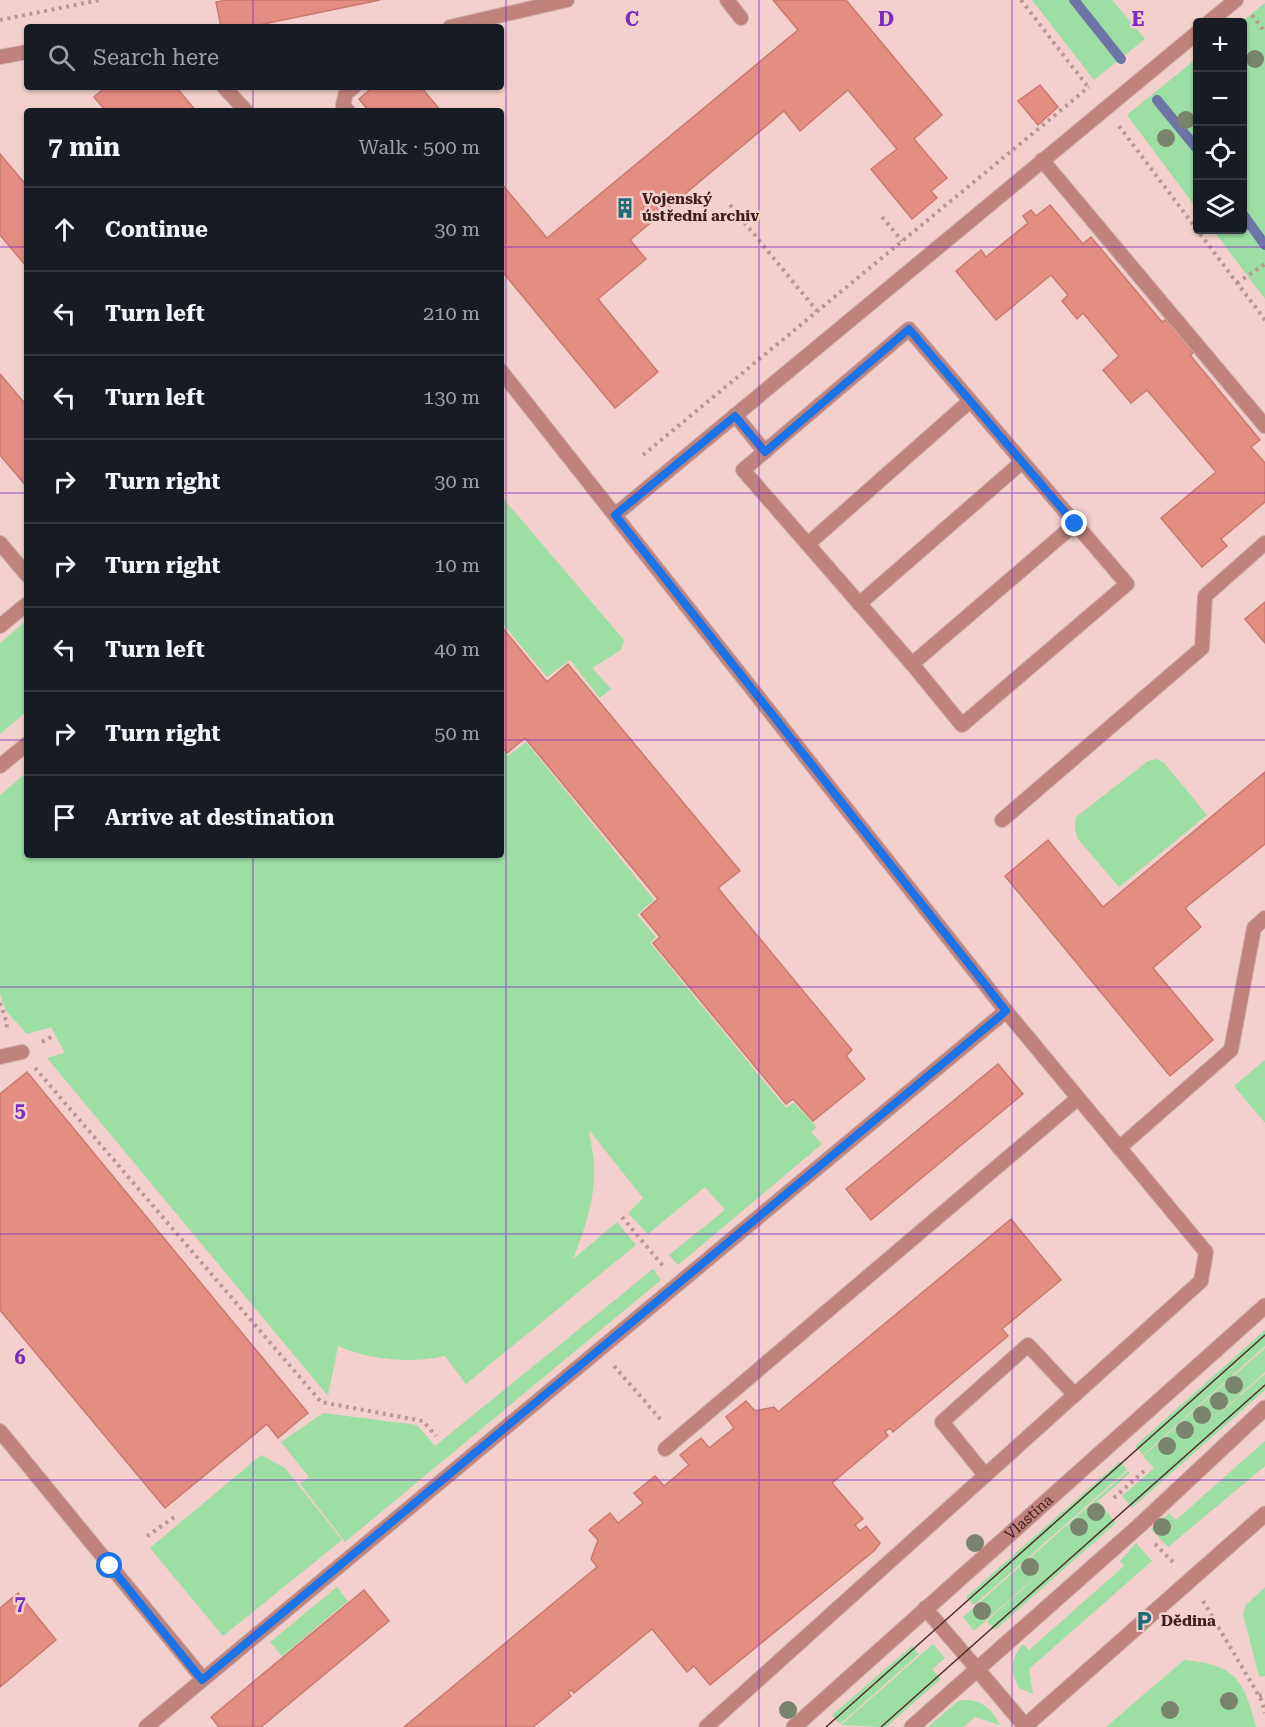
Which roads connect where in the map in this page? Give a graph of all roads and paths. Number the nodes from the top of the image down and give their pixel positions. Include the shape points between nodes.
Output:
1 (100, 0) edge
2 (567, 0) edge
3 (727, 0) edge
4 (1021, 0) edge
5 (1236, 0) edge
6 (741, 18) dead end
7 (1214, 18) edge
8 (0, 20) edge
9 (463, 24) edge
10 (1193, 35) edge
11 (24, 53) edge
12 (0, 57) edge
13 (1089, 87) junction
14 (227, 90) edge
15 (350, 90) edge
16 (243, 108) edge
17 (346, 108) edge
18 (1105, 108) junction
19 (1042, 160) junction
20 (730, 205) dead end
21 (882, 217) dead end
22 (902, 241) junction
23 (1264, 265) edge
24 (1237, 283) junction
25 (818, 311) junction
26 (1265, 320) edge
27 (504, 375) edge
28 (970, 401) junction
29 (735, 416) junction
30 (1265, 426) edge
31 (765, 452) junction
32 (643, 455) dead end
33 (1022, 462) junction
34 (615, 515) junction
35 (1075, 524) junction
36 (0, 543) edge
37 (1265, 543) edge
38 (808, 544) junction
39 (24, 571) edge
40 (860, 604) junction
41 (24, 606) edge
42 (0, 626) edge
43 (912, 664) junction
44 (24, 746) edge
45 (0, 766) edge
46 (1002, 820) dead end
47 (1265, 918) edge
48 (0, 1003) edge
49 (1006, 1011) junction
50 (53, 1036) dead end
51 (22, 1052) junction
52 (1, 1056) edge
53 (1077, 1099) junction
54 (1119, 1148) junction
55 (622, 1217) dead end
56 (679, 1284) junction
57 (1265, 1306) edge
58 (600, 1350) junction
59 (1074, 1395) junction
60 (1265, 1408) edge
61 (0, 1431) edge
62 (436, 1436) dead end
63 (677, 1439) junction
64 (665, 1449) dead end
65 (1144, 1471) dead end
66 (985, 1475) junction
67 (1114, 1498) dead end
68 (1265, 1514) edge
69 (176, 1516) dead end
70 (147, 1536) dead end
71 (1148, 1536) dead end
72 (1190, 1580) junction
73 (925, 1608) junction
74 (977, 1669) junction
75 (202, 1680) junction
76 (1265, 1694) edge
77 (1258, 1696) junction
78 (1265, 1713) edge
79 (1024, 1726) edge
80 (146, 1727) edge
81 (706, 1727) edge
82 (794, 1727) edge
83 (912, 1727) edge

1 - 8 path
2 - 9 lane
3 - 6 lane
4 - 13 path
5 - 7 lane
10 - 18 lane
11 - 12 lane
13 - 18 path
13 - 22 path
14 - 16 lane
15 - 17 lane via 346,93
18 - 19 lane
18 - 24 path
19 - 29 lane
19 - 30 lane
20 - 25 path
21 - 22 path
22 - 25 path
23 - 24 path
24 - 26 path
25 - 32 path
27 - 34 lane
28 - 31 lane via 909,329
28 - 33 lane
28 - 38 lane
29 - 31 lane
29 - 34 lane
31 - 38 lane via 743,470
33 - 35 lane
33 - 40 lane
34 - 49 lane
35 - 43 lane
35 - 43 lane via 1127,584 1118,592 962,725
36 - 39 lane
37 - 46 lane via 1205,596 1202,648
38 - 40 lane
40 - 43 lane
41 - 42 lane
44 - 45 lane
47 - 54 lane via 1254,928 1231,1050
48 - 52 path via 7,1023
49 - 53 lane
49 - 56 lane
50 - 51 path
51 - 52 lane
51 - 62 path via 321,1402 423,1421
53 - 54 lane
53 - 63 lane
54 - 59 lane via 1206,1252 1201,1281
55 - 56 path
56 - 58 lane
57 - 73 street, Vlastina
58 - 63 path
58 - 75 lane
59 - 66 lane
59 - 66 lane via 1028,1345 942,1422
60 - 74 street
61 - 75 lane
63 - 64 lane
65 - 67 path
66 - 81 lane
68 - 72 street
69 - 70 path
71 - 72 path
72 - 77 path
72 - 79 street
73 - 74 lane
73 - 82 street, Vlastina
74 - 79 street
74 - 83 street
75 - 80 lane
76 - 77 path
77 - 78 path

